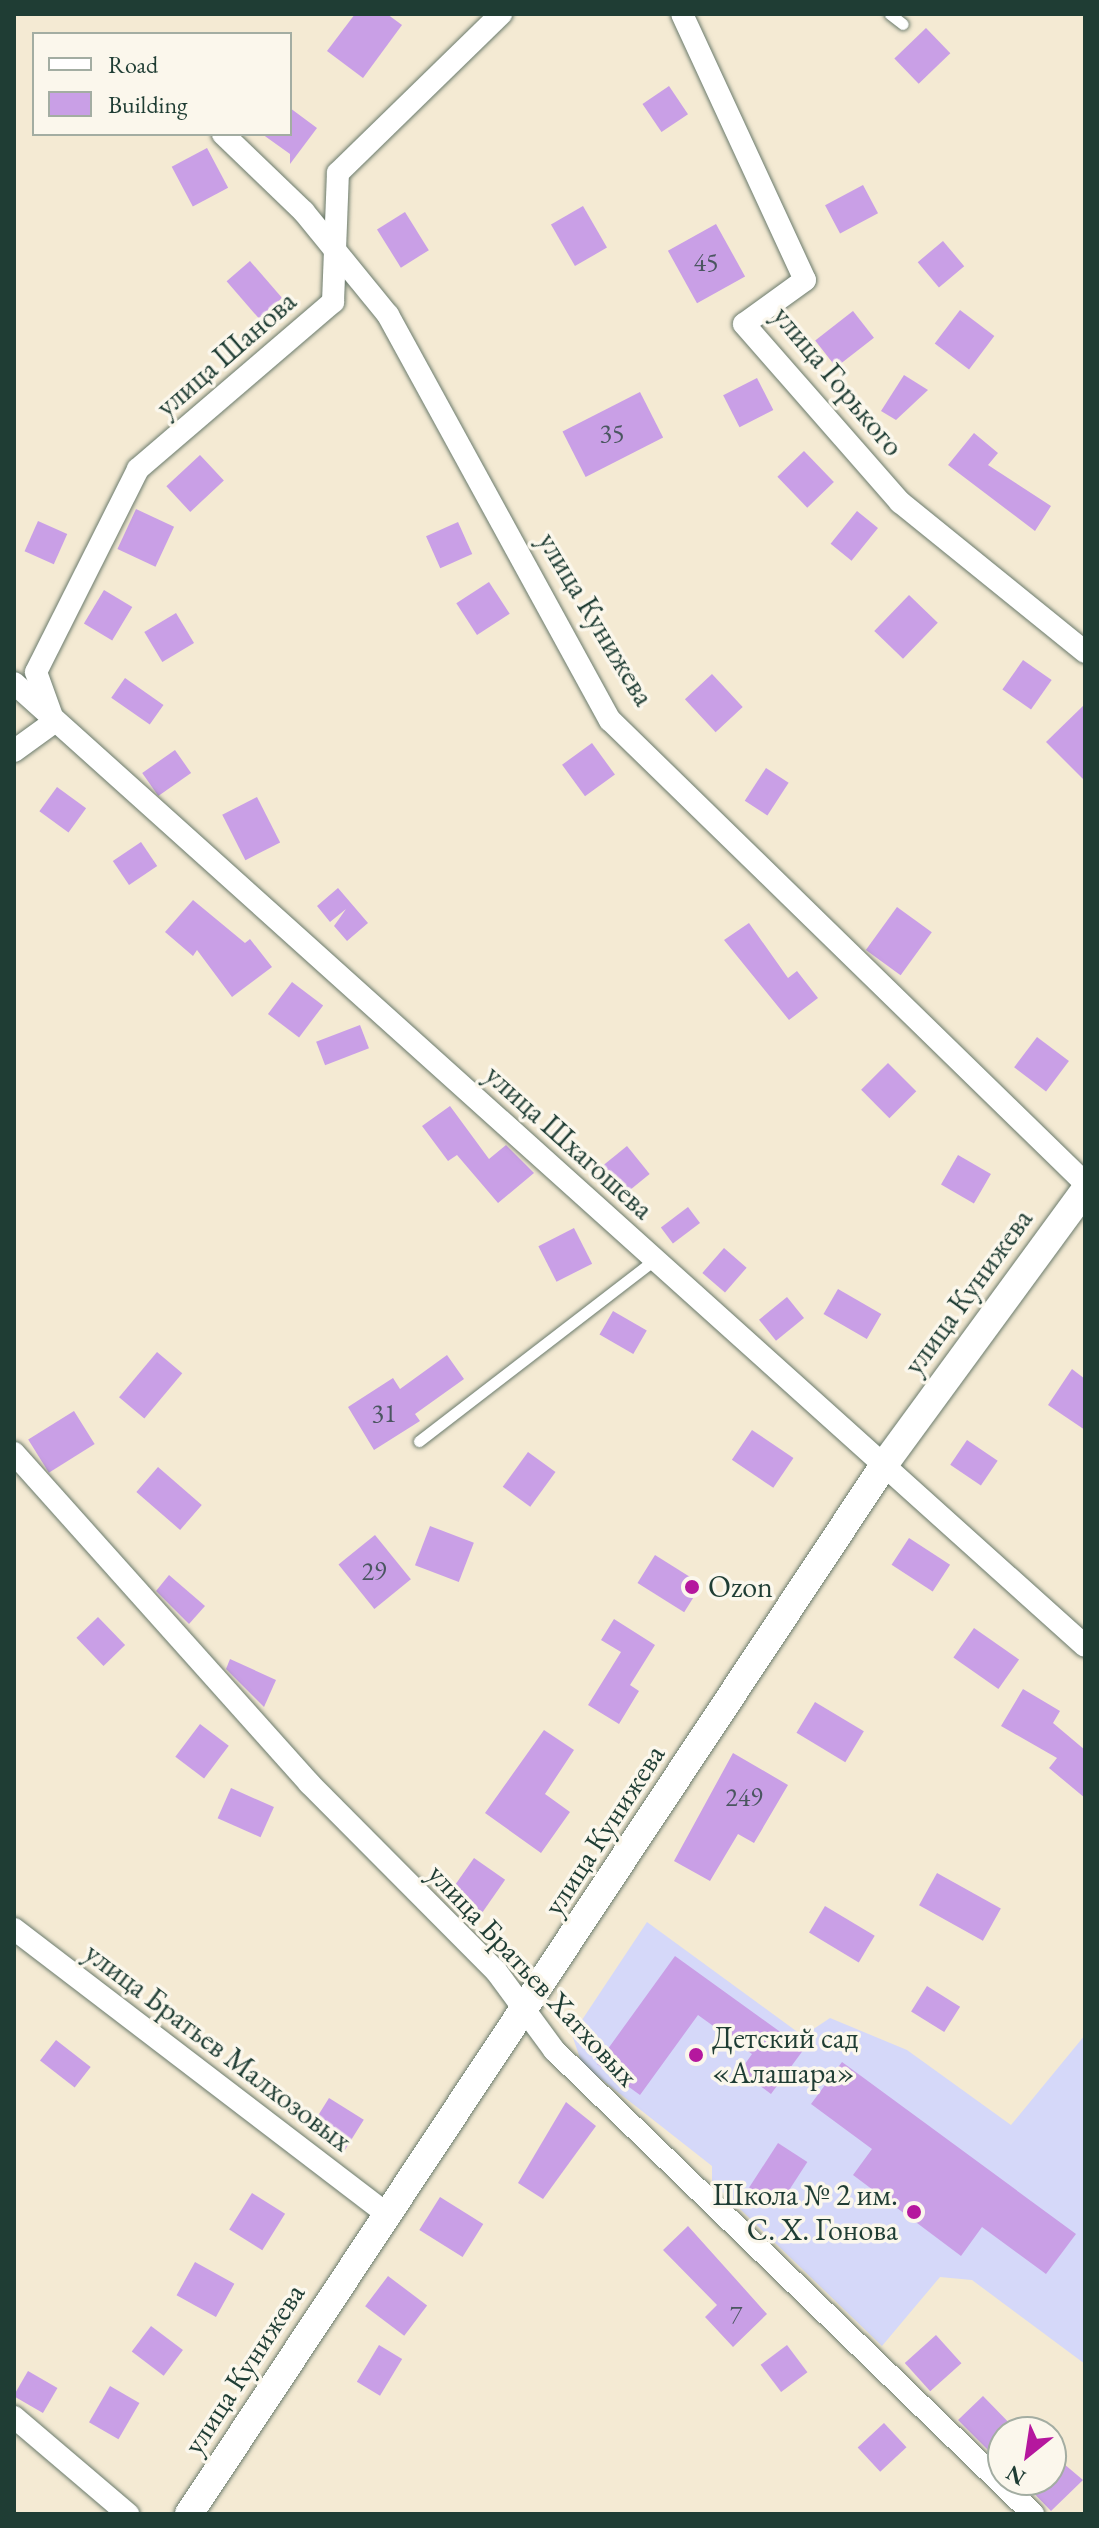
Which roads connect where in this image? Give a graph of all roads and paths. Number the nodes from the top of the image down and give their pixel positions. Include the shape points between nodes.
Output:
1 (501, 14) edge
2 (682, 14) edge
3 (890, 14) edge
4 (903, 24) dead end
5 (225, 136) edge
6 (335, 250) junction
7 (1085, 652) edge
8 (14, 683) edge
9 (54, 722) junction
10 (14, 751) edge
11 (1085, 1183) edge
12 (1085, 1190) edge
13 (655, 1259) junction
14 (419, 1441) dead end
15 (14, 1453) edge
16 (886, 1462) junction
17 (1085, 1646) edge
18 (14, 1929) edge
19 (525, 2011) junction
20 (387, 2214) junction
21 (14, 2417) edge
22 (128, 2514) edge
23 (189, 2514) edge
24 (1033, 2514) edge

1 - 6 street, улица Шанова via 338,173
2 - 7 street, улица Горького via 805,280 744,324 900,502
3 - 4 lane
5 - 6 street, улица Кунижева
6 - 9 street, улица Шанова via 333,302 138,469 36,672
6 - 11 street, улица Кунижева via 388,315 610,720
8 - 9 street, улица Шхагошева
9 - 10 street
9 - 13 street, улица Шхагошева
12 - 16 street, улица Кунижева
13 - 14 lane
13 - 16 street, улица Шхагошева
15 - 19 street, улица Братьев Хатховых via 309,1783 496,1971
16 - 17 street, улица Шхагошева
16 - 19 street, улица Кунижева
18 - 20 street, улица Братьев Малхозовых
19 - 20 street, улица Кунижева
19 - 24 street, улица Братьев Хатховых via 554,2050
20 - 23 street, улица Кунижева
21 - 22 street

